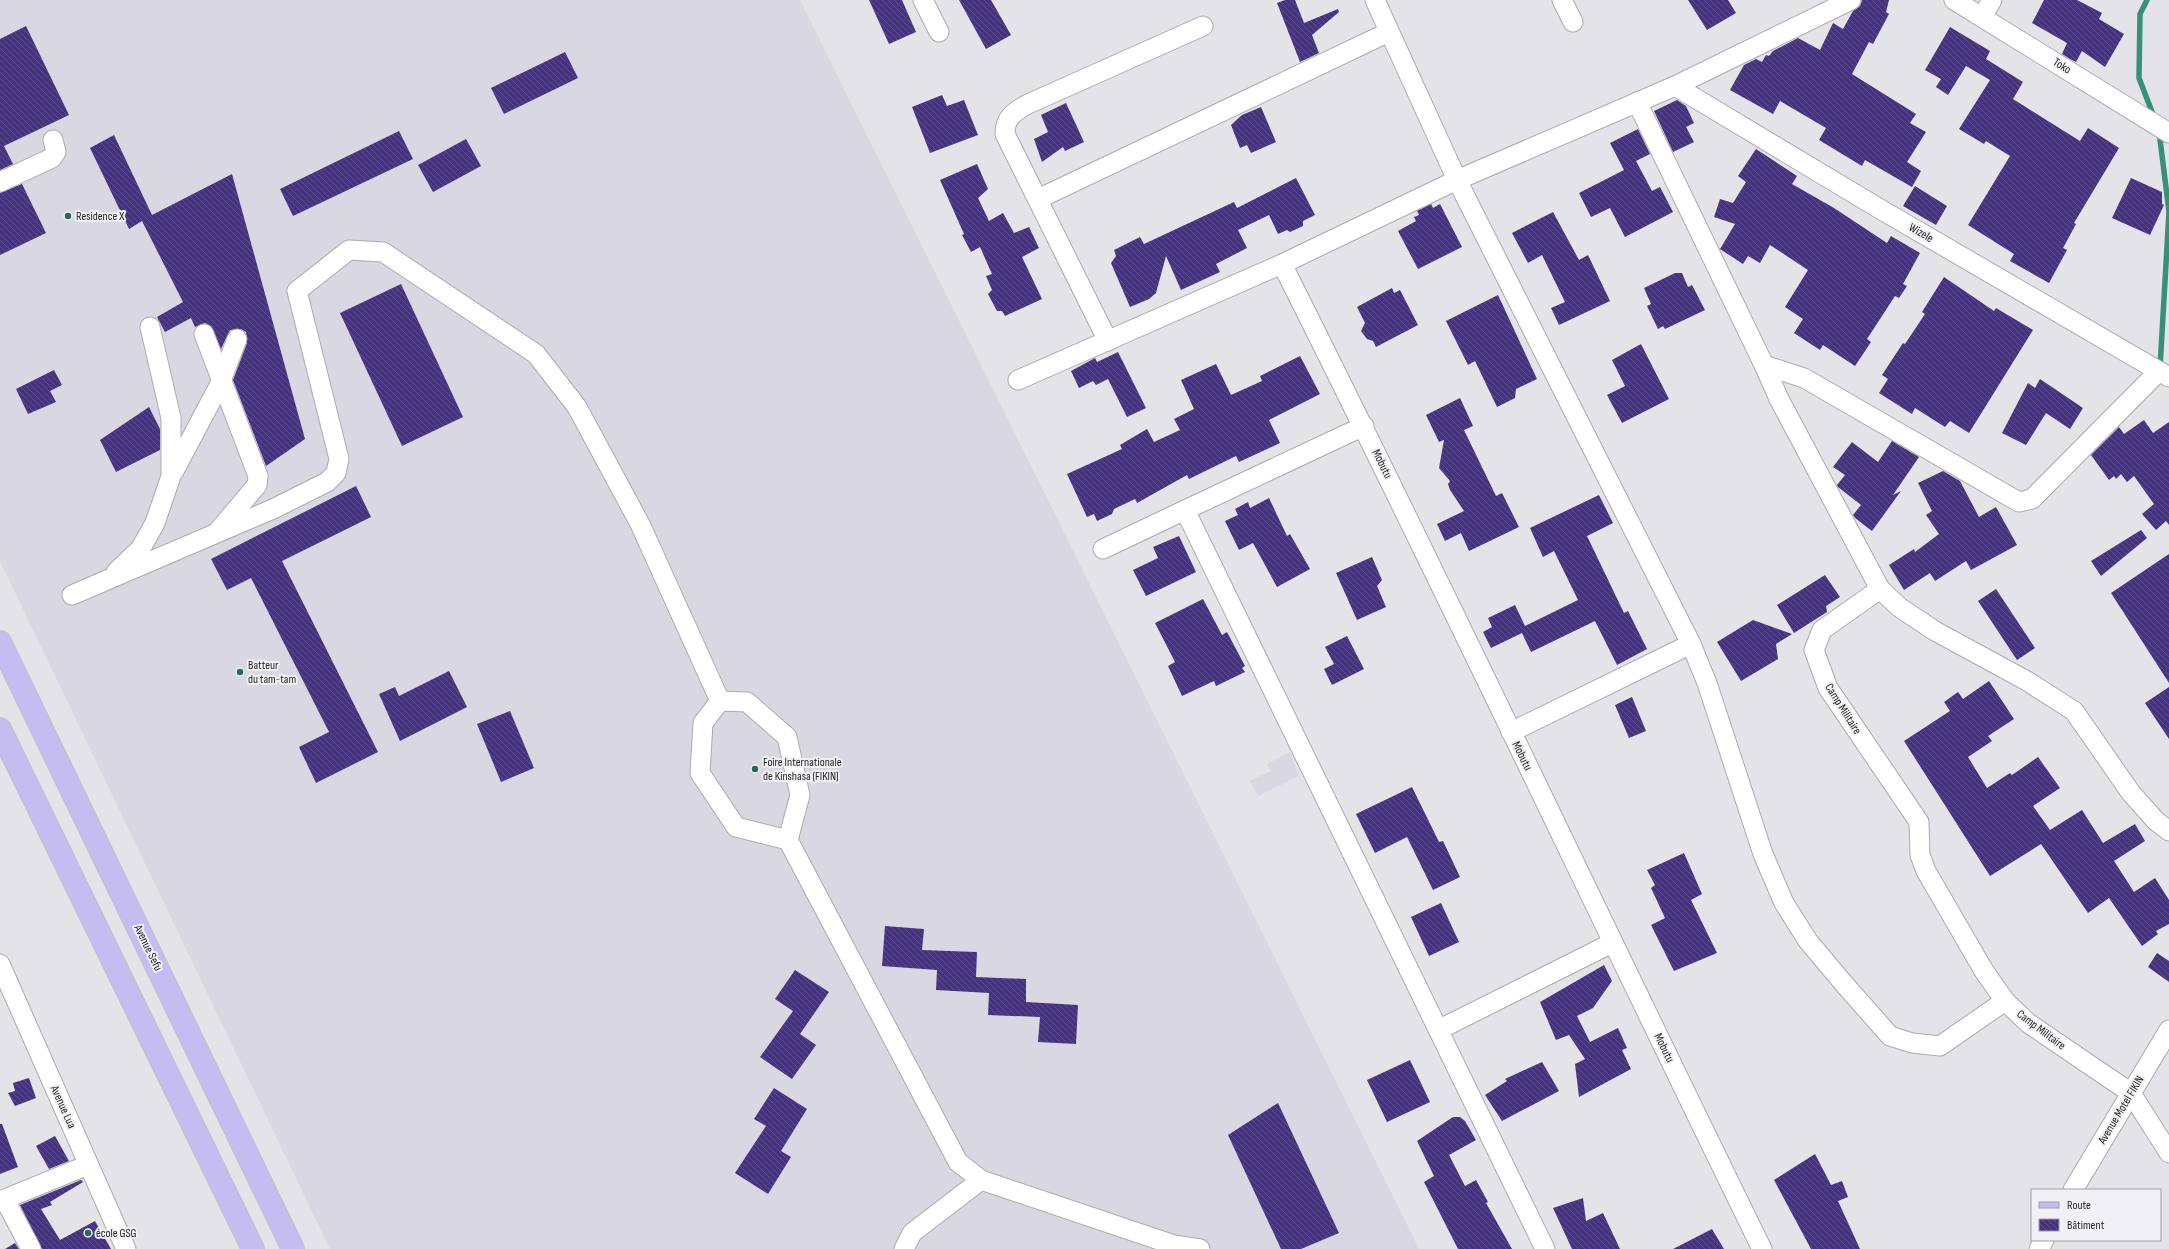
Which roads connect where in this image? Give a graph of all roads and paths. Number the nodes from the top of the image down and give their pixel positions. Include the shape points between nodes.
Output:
1 (923, 0) edge
2 (1375, 0) edge
3 (1562, 0) edge
4 (1851, 0) edge
5 (1954, 0) edge
6 (1992, 0) edge
7 (1982, 17) junction
8 (1573, 22) dead end
9 (1203, 26) dead end
10 (939, 32) dead end
11 (1389, 32) junction
12 (1675, 86) junction
13 (1637, 102) junction
14 (2169, 133) edge
15 (53, 140) dead end
16 (1457, 180) junction
17 (0, 182) edge
18 (1038, 199) junction
19 (1282, 264) junction
20 (150, 327) dead end
21 (204, 334) dead end
22 (237, 339) dead end
23 (1108, 341) junction
24 (1764, 365) junction
25 (2164, 374) edge
26 (222, 378) junction
27 (1018, 380) dead end
28 (1364, 426) junction
29 (171, 476) junction
30 (1185, 510) junction
31 (217, 533) junction
32 (1103, 549) dead end
33 (108, 580) junction
34 (1880, 589) junction
35 (72, 595) dead end
36 (1691, 644) junction
37 (1, 646) edge
38 (720, 701) junction
39 (0, 729) edge
40 (1511, 732) junction
41 (2169, 831) edge
42 (788, 840) junction
43 (1612, 943) junction
44 (0, 964) edge
45 (2005, 1002) junction
46 (1438, 1030) junction
47 (2169, 1030) edge
48 (2131, 1093) junction
49 (2169, 1153) edge
50 (88, 1165) junction
51 (981, 1180) junction
52 (2075, 1189) edge
53 (2, 1200) edge
54 (1170, 1247) edge
55 (31, 1249) edge
56 (126, 1249) edge
57 (253, 1249) edge
58 (293, 1249) edge
59 (904, 1249) edge
60 (1200, 1249) edge
61 (1545, 1249) edge
62 (1762, 1249) edge

1 - 10 street
2 - 11 street
3 - 8 street
4 - 12 street
5 - 7 street, Toko
6 - 7 street
7 - 14 street, Toko
9 - 18 street via 1010,114 1004,134
11 - 16 street
11 - 18 street
12 - 13 street
12 - 25 street, Wizele
13 - 16 street
13 - 24 street
15 - 17 street via 56,152 52,158
16 - 19 street
16 - 36 street
18 - 23 street
19 - 23 street
19 - 28 street, Mobutu
20 - 29 street via 171,418
21 - 26 street
22 - 26 street
23 - 27 street
24 - 25 street via 1804,378 2019,502 2032,499
24 - 34 street via 1778,399
26 - 29 street
26 - 31 street via 258,476 257,485
28 - 30 street
28 - 40 street, Mobutu
29 - 33 street via 155,523 141,548
30 - 32 street
30 - 46 street
31 - 33 street
31 - 38 street via 328,482 336,473 339,459 297,291 349,250 383,252 536,354 578,407 640,524
33 - 35 street
34 - 41 street via 1899,607 1934,631 2027,681 2074,711 2131,793 2156,821
34 - 45 street, Camp Militaire via 1822,630 1814,650 1828,688 1919,822 1920,855 1926,871
36 - 40 street
36 - 45 street via 1707,683 1763,854 1784,903 1808,941 1845,985 1890,1036 1912,1043 1940,1046
37 - 58 main road, Avenue Sefu
38 - 42 street via 747,702 786,737 800,795
38 - 42 street via 703,723 700,773 736,827
39 - 57 main road
40 - 43 street, Mobutu
42 - 51 street via 958,1162
43 - 46 street
43 - 62 street, Mobutu
44 - 50 street, Avenue Lua
45 - 48 street, Camp Militaire via 2028,1023
46 - 61 street
47 - 48 street, Avenue Motel FIKIN
48 - 49 street
48 - 52 street, Avenue Motel FIKIN
50 - 53 street
50 - 56 street, Avenue Lua
51 - 54 street
51 - 59 street via 912,1233
53 - 55 street
54 - 60 street

